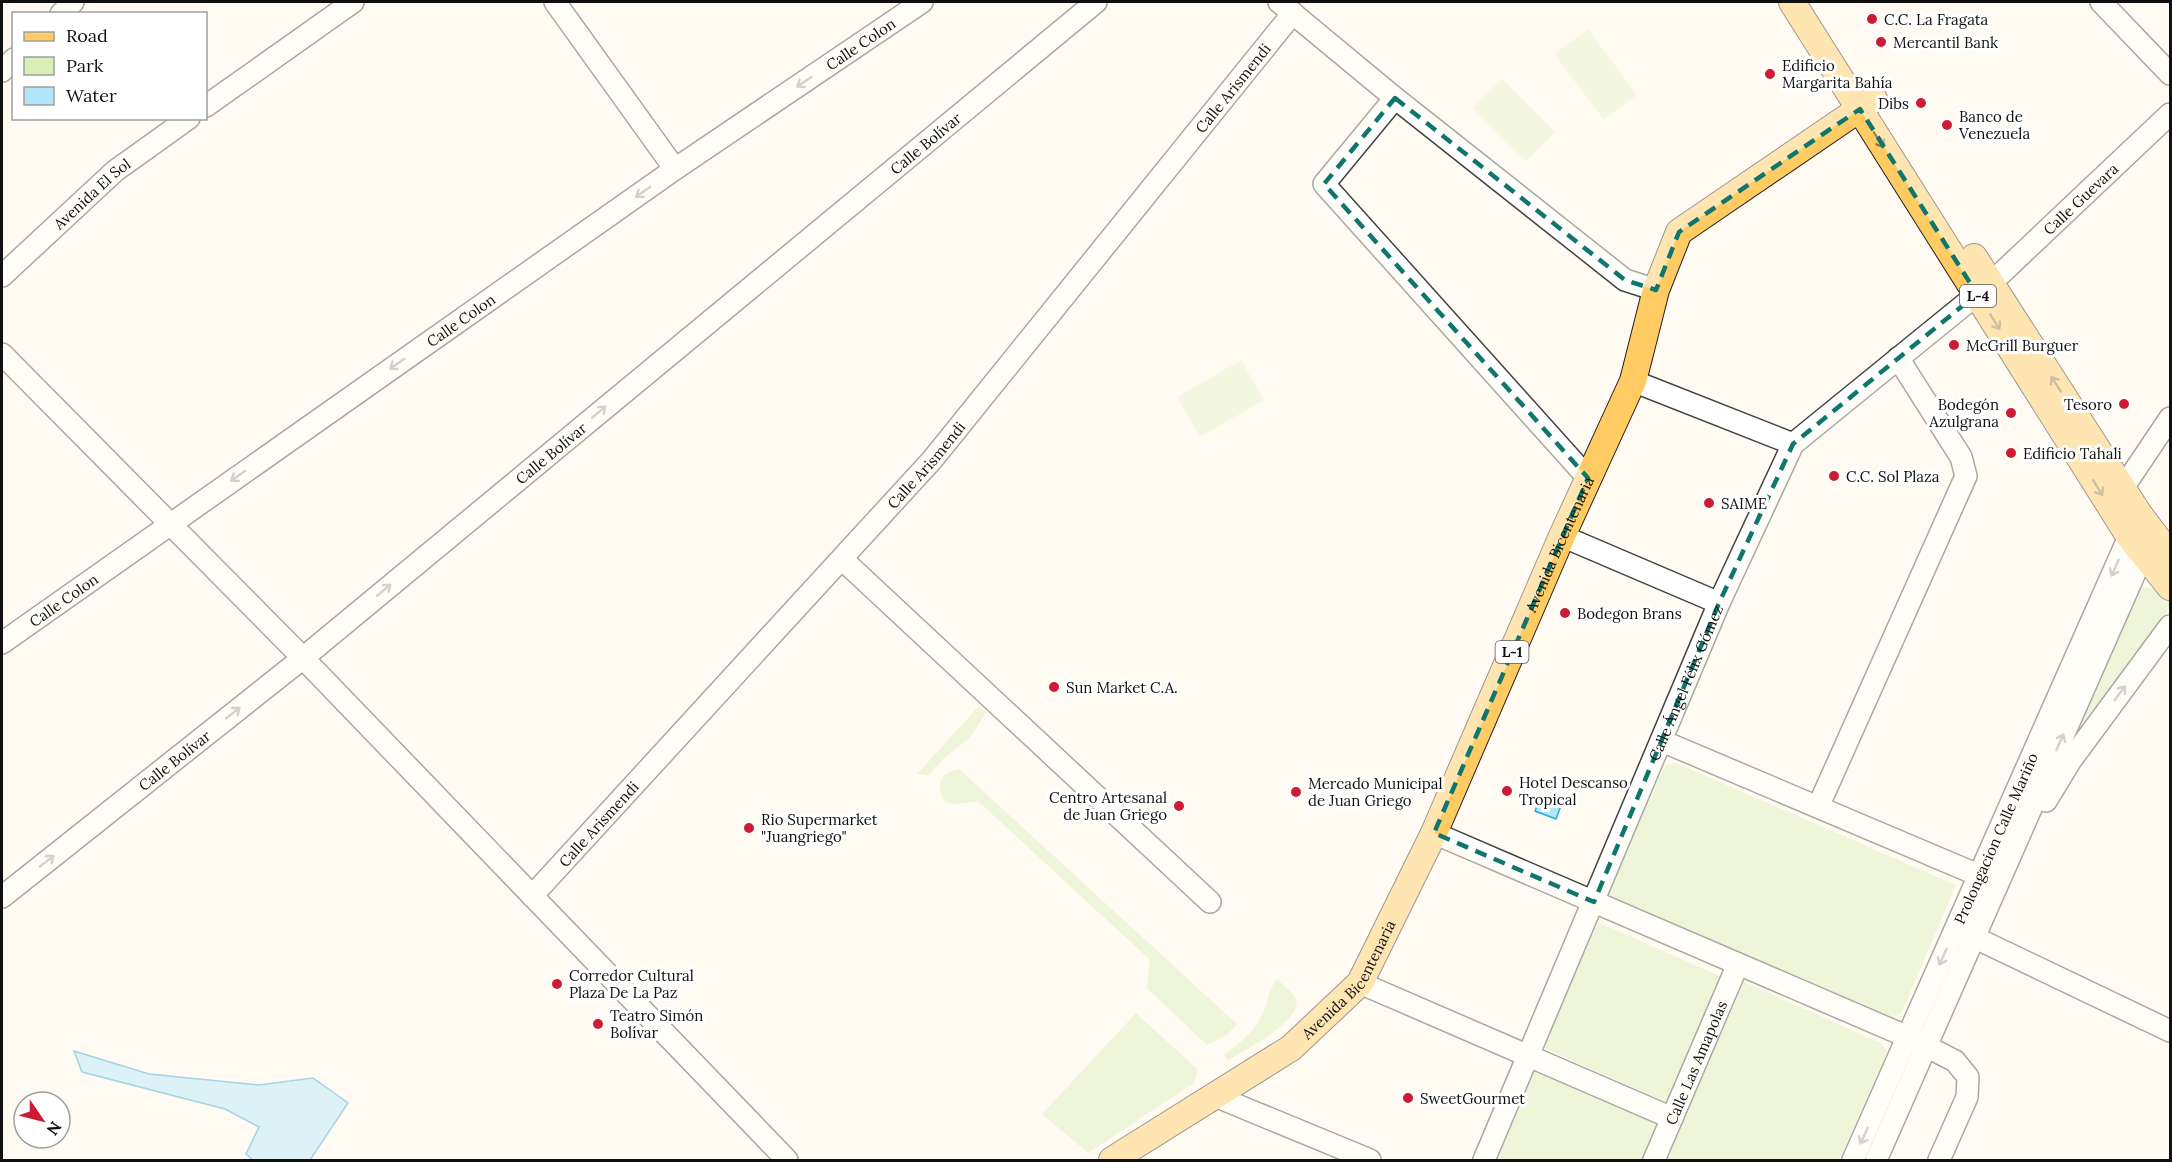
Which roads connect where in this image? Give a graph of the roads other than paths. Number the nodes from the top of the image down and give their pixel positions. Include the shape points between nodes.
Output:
1 (353, 2) edge
2 (555, 2) edge
3 (922, 2) edge
4 (1096, 2) edge
5 (1792, 2) edge
6 (1813, 2) edge
7 (2101, 2) edge
8 (1286, 8) edge
9 (2170, 74) edge
10 (1395, 98) junction
11 (1867, 104) junction
12 (207, 105) edge
13 (2170, 114) edge
14 (186, 120) edge
15 (675, 169) junction
16 (2, 276) edge
17 (1984, 289) junction
18 (1656, 290) junction
19 (2, 354) edge
20 (1898, 358) junction
21 (1633, 381) junction
22 (2170, 418) edge
23 (1793, 444) junction
24 (1588, 478) junction
25 (2123, 488) junction
26 (170, 524) junction
27 (2141, 535) junction
28 (1562, 536) junction
29 (2170, 555) edge
30 (843, 560) junction
31 (2170, 587) edge
32 (1719, 603) junction
33 (2170, 626) edge
34 (2, 643) edge
35 (303, 658) junction
36 (1662, 741) junction
37 (1818, 807) junction
38 (1434, 833) junction
39 (1988, 879) junction
40 (532, 896) junction
41 (2, 897) edge
42 (1210, 902) dead end
43 (1594, 902) junction
44 (1965, 933) junction
45 (1738, 964) junction
46 (1360, 983) junction
47 (2170, 1031) edge
48 (1917, 1041) junction
49 (1529, 1054) junction
50 (1215, 1096) junction
51 (1672, 1118) junction
52 (788, 1161) edge
53 (1112, 1161) edge
54 (1370, 1161) edge
55 (1484, 1161) edge
56 (1654, 1161) edge
57 (1853, 1161) edge
58 (1876, 1161) edge
59 (1939, 1161) edge

1 - 12 street
2 - 15 street
3 -> 15 street, Calle Colon
35 -> 4 street, Calle Bolívar
5 - 11 main road, L-4
6 - 11 main road, L-4
7 - 9 street
8 - 10 street
8 - 30 street, Calle Arismendi via 932,460
10 - 18 street via 1625,279
10 - 24 street via 1324,184
11 - 17 main road, L-4
11 - 18 main road, Avenida Bicentenaria / L-1 via 1679,232
13 - 17 street, Calle Guevara
14 - 16 street, Avenida El Sol via 115,171
15 -> 26 street, Calle Colon
17 - 20 street, Calle Ángel Félix Gómez
25 -> 17 main road, L-4
17 -> 27 main road, L-4
18 - 21 main road, Avenida Bicentenaria / L-1
19 - 26 street
20 - 23 street, Calle Ángel Félix Gómez
20 - 37 street via 1961,457 1966,476
21 - 23 street
21 - 24 main road, Avenida Bicentenaria / L-1
22 - 25 street
23 - 32 street, Calle Ángel Félix Gómez
24 - 28 main road, Avenida Bicentenaria / L-1
25 - 27 main road, L-4
26 - 34 street, Calle Colon
26 - 35 street
27 - 29 main road, L-4
27 - 31 main road, L-4
27 - 39 street, Prolongacion Calle Mariño
28 - 32 street
28 - 38 main road, Avenida Bicentenaria / L-1
30 - 40 street, Calle Arismendi
30 - 42 street
32 - 36 street, Calle Ángel Félix Gómez
39 -> 33 street
35 - 40 street
41 -> 35 street, Calle Bolívar
36 - 37 street
36 - 43 street, Calle Ángel Félix Gómez
37 - 39 street
38 - 43 street
38 - 46 main road, Avenida Bicentenaria / L-1
39 - 44 street, Prolongacion Calle Mariño
40 - 52 street
43 - 45 street
43 - 49 street, Calle Ángel Félix Gómez
44 - 47 street
44 - 48 street, Prolongacion Calle Mariño
45 - 48 street
45 - 51 street, Calle Las Amapolas
46 - 49 street
46 - 50 main road, Avenida Bicentenaria / L-1 via 1291,1048
48 -> 57 street, Prolongacion Calle Mariño
48 - 58 street, Prolongacion Calle Mariño
48 - 59 street via 1955,1061 1968,1077 1967,1097
49 - 51 street
49 - 55 street, Calle Ángel Félix Gómez
50 - 53 main road, Avenida Bicentenaria / L-1
50 - 54 street
51 - 56 street, Calle Las Amapolas

